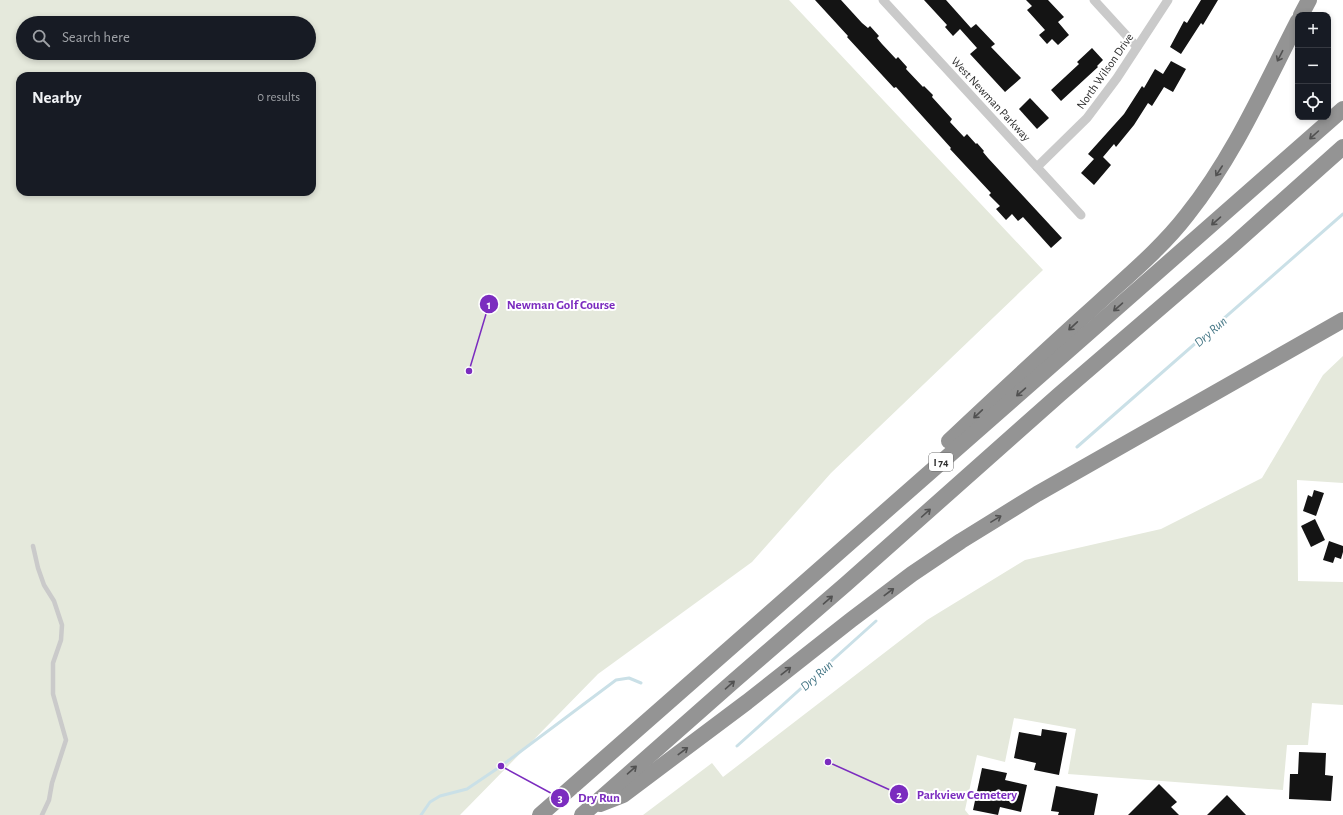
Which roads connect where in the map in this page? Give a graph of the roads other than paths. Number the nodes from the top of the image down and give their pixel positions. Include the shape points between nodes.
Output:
1 (883, 0) edge
2 (1094, 0) edge
3 (1168, 0) edge
4 (1309, 0) edge
5 (1303, 12) edge
6 (1295, 27) edge
7 (1137, 47) junction
8 (1343, 109) edge
9 (1343, 147) edge
10 (1037, 167) junction
11 (1080, 215) dead end
12 (1343, 320) edge
13 (33, 546) dead end
14 (764, 616) junction
15 (587, 811) edge
16 (42, 815) edge
17 (540, 815) edge

1 - 10 street, West Newman Parkway
2 - 7 street
3 - 7 street, North Wilson Drive
4 - 5 highway
6 -> 14 highway via 1235,145 1204,193 1175,229 832,555
7 - 10 street, North Wilson Drive via 1087,118
8 -> 14 highway, I 74 via 831,560
15 -> 9 highway, I 74
10 - 11 street, West Newman Parkway
15 -> 12 highway via 623,796 851,620 960,541 1037,494
13 - 16 lane via 44,585 54,602 62,625 61,640 53,663 53,694 66,740 49,800
14 - 17 highway, I 74

